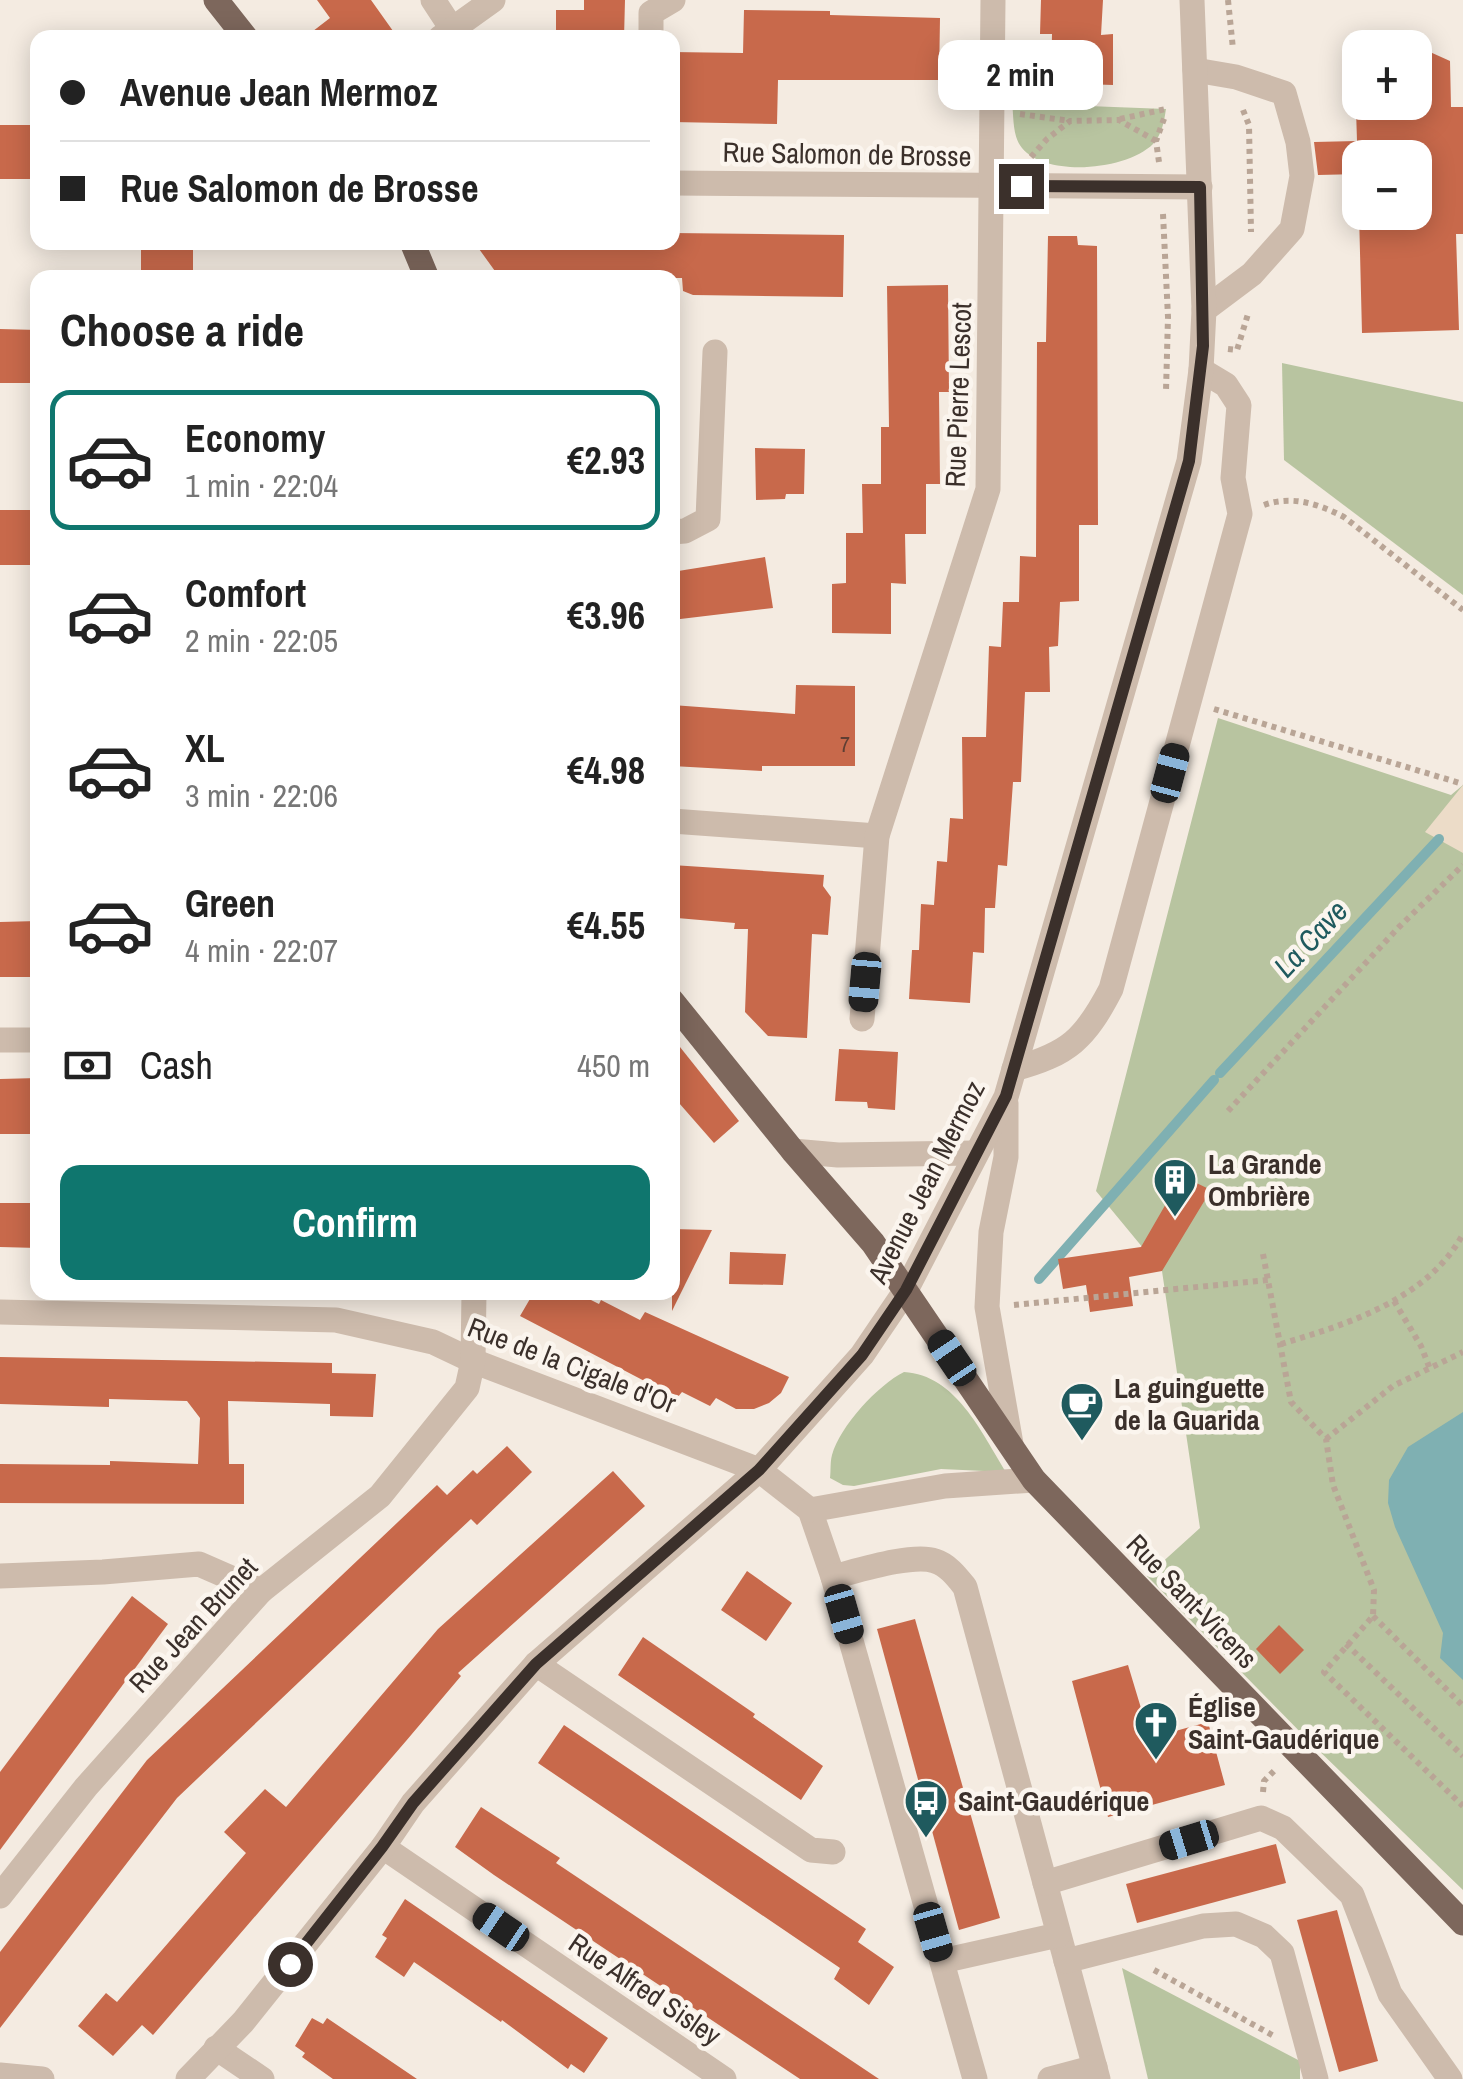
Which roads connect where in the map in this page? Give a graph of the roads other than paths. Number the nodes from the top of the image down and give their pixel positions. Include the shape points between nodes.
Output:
1 (216, 0) edge
2 (432, 0) edge
3 (493, 0) edge
4 (674, 0) edge
5 (993, 0) edge
6 (1192, 0) edge
7 (240, 30) edge
8 (448, 30) edge
9 (455, 30) edge
10 (651, 30) edge
11 (1195, 70) junction
12 (680, 183) edge
13 (994, 186) junction
14 (1200, 187) junction
15 (1204, 310) junction
16 (714, 352) dead end
17 (1202, 358) junction
18 (680, 531) edge
19 (680, 823) edge
20 (877, 836) junction
21 (680, 1012) edge
22 (862, 1018) dead end
23 (0, 1040) edge
24 (30, 1040) edge
25 (1014, 1069) junction
26 (1006, 1096) junction
27 (793, 1151) junction
28 (976, 1153) junction
29 (906, 1290) junction
30 (474, 1300) edge
31 (0, 1312) edge
32 (473, 1361) junction
33 (1011, 1444) junction
34 (759, 1470) junction
35 (1034, 1480) junction
36 (810, 1510) junction
37 (0, 1576) edge
38 (833, 1577) junction
39 (261, 1591) junction
40 (536, 1664) junction
41 (382, 1847) junction
42 (833, 1852) dead end
43 (1045, 1883) junction
44 (0, 1896) edge
45 (1463, 1923) edge
46 (1058, 1935) junction
47 (1066, 1961) junction
48 (942, 1962) junction
49 (216, 2048) junction
50 (1313, 2067) edge
51 (1096, 2073) edge
52 (0, 2075) edge
53 (42, 2079) edge
54 (188, 2079) edge
55 (262, 2079) edge
56 (724, 2079) edge
57 (975, 2079) edge
58 (1050, 2079) edge
59 (1450, 2079) edge

1 - 7 main road
2 - 8 street
3 - 9 street
4 - 10 street via 651,13
5 - 13 street, Rue Pierre Lescot
6 - 11 street, Avenue Jean Mermoz
11 - 14 street, Avenue Jean Mermoz
11 - 15 street via 1284,92 1302,176 1292,229 1252,274
12 - 13 street, Rue Salomon de Brosse
13 - 14 street, Rue Salomon de Brosse
13 - 20 street, Rue Pierre Lescot via 988,489
14 - 15 street, Avenue Jean Mermoz
15 - 17 street, Avenue Jean Mermoz
16 - 18 street via 708,519
17 - 25 street, Avenue Jean Mermoz via 1189,461
17 - 25 street via 1238,406 1233,478 1240,514 1112,989 1074,1045
19 - 20 street
20 - 22 street, Rue Pierre Lescot
21 - 27 main road, Rue Sant-Vicens
23 - 24 street
25 - 26 street, Avenue Jean Mermoz
26 - 28 street, Avenue Jean Mermoz
26 - 33 street, Rue Sant-Vicens via 1006,1157 991,1232 988,1307
27 - 28 street
27 - 29 main road, Rue Sant-Vicens
28 - 29 street, Avenue Jean Mermoz
29 - 33 main road, Rue Sant-Vicens
29 - 34 street, Avenue Jean Mermoz via 862,1355
30 - 32 street
31 - 32 street, Rue de la Cigale d'Or via 336,1320 433,1342
32 - 34 street, Rue de la Cigale d'Or
32 - 39 street, Rue Jean Brunet via 467,1388 380,1496
33 - 35 main road, Rue Sant-Vicens
34 - 36 street, Rue de la Cigale d'Or
34 - 40 street, Avenue Jean Mermoz
35 - 36 street via 945,1486
35 - 45 main road, Rue Sant-Vicens
36 - 38 street
37 - 39 street via 200,1564
38 - 43 street via 934,1560 966,1587
38 - 48 street
39 - 44 street, Rue Jean Brunet via 86,1787
40 - 41 street, Avenue Jean Mermoz
40 - 42 street via 811,1850
41 - 49 street, Avenue Jean Mermoz
41 - 56 street, Rue Alfred Sisley
43 - 46 street
43 - 59 street via 1260,1818 1283,1828 1352,1895 1390,1994
46 - 47 street
46 - 48 street
47 - 50 street via 1204,1926 1236,1924 1264,1936 1282,1954
47 - 51 street
48 - 57 street
49 - 54 street, Avenue Jean Mermoz
49 - 55 street
51 - 58 street
52 - 53 street

